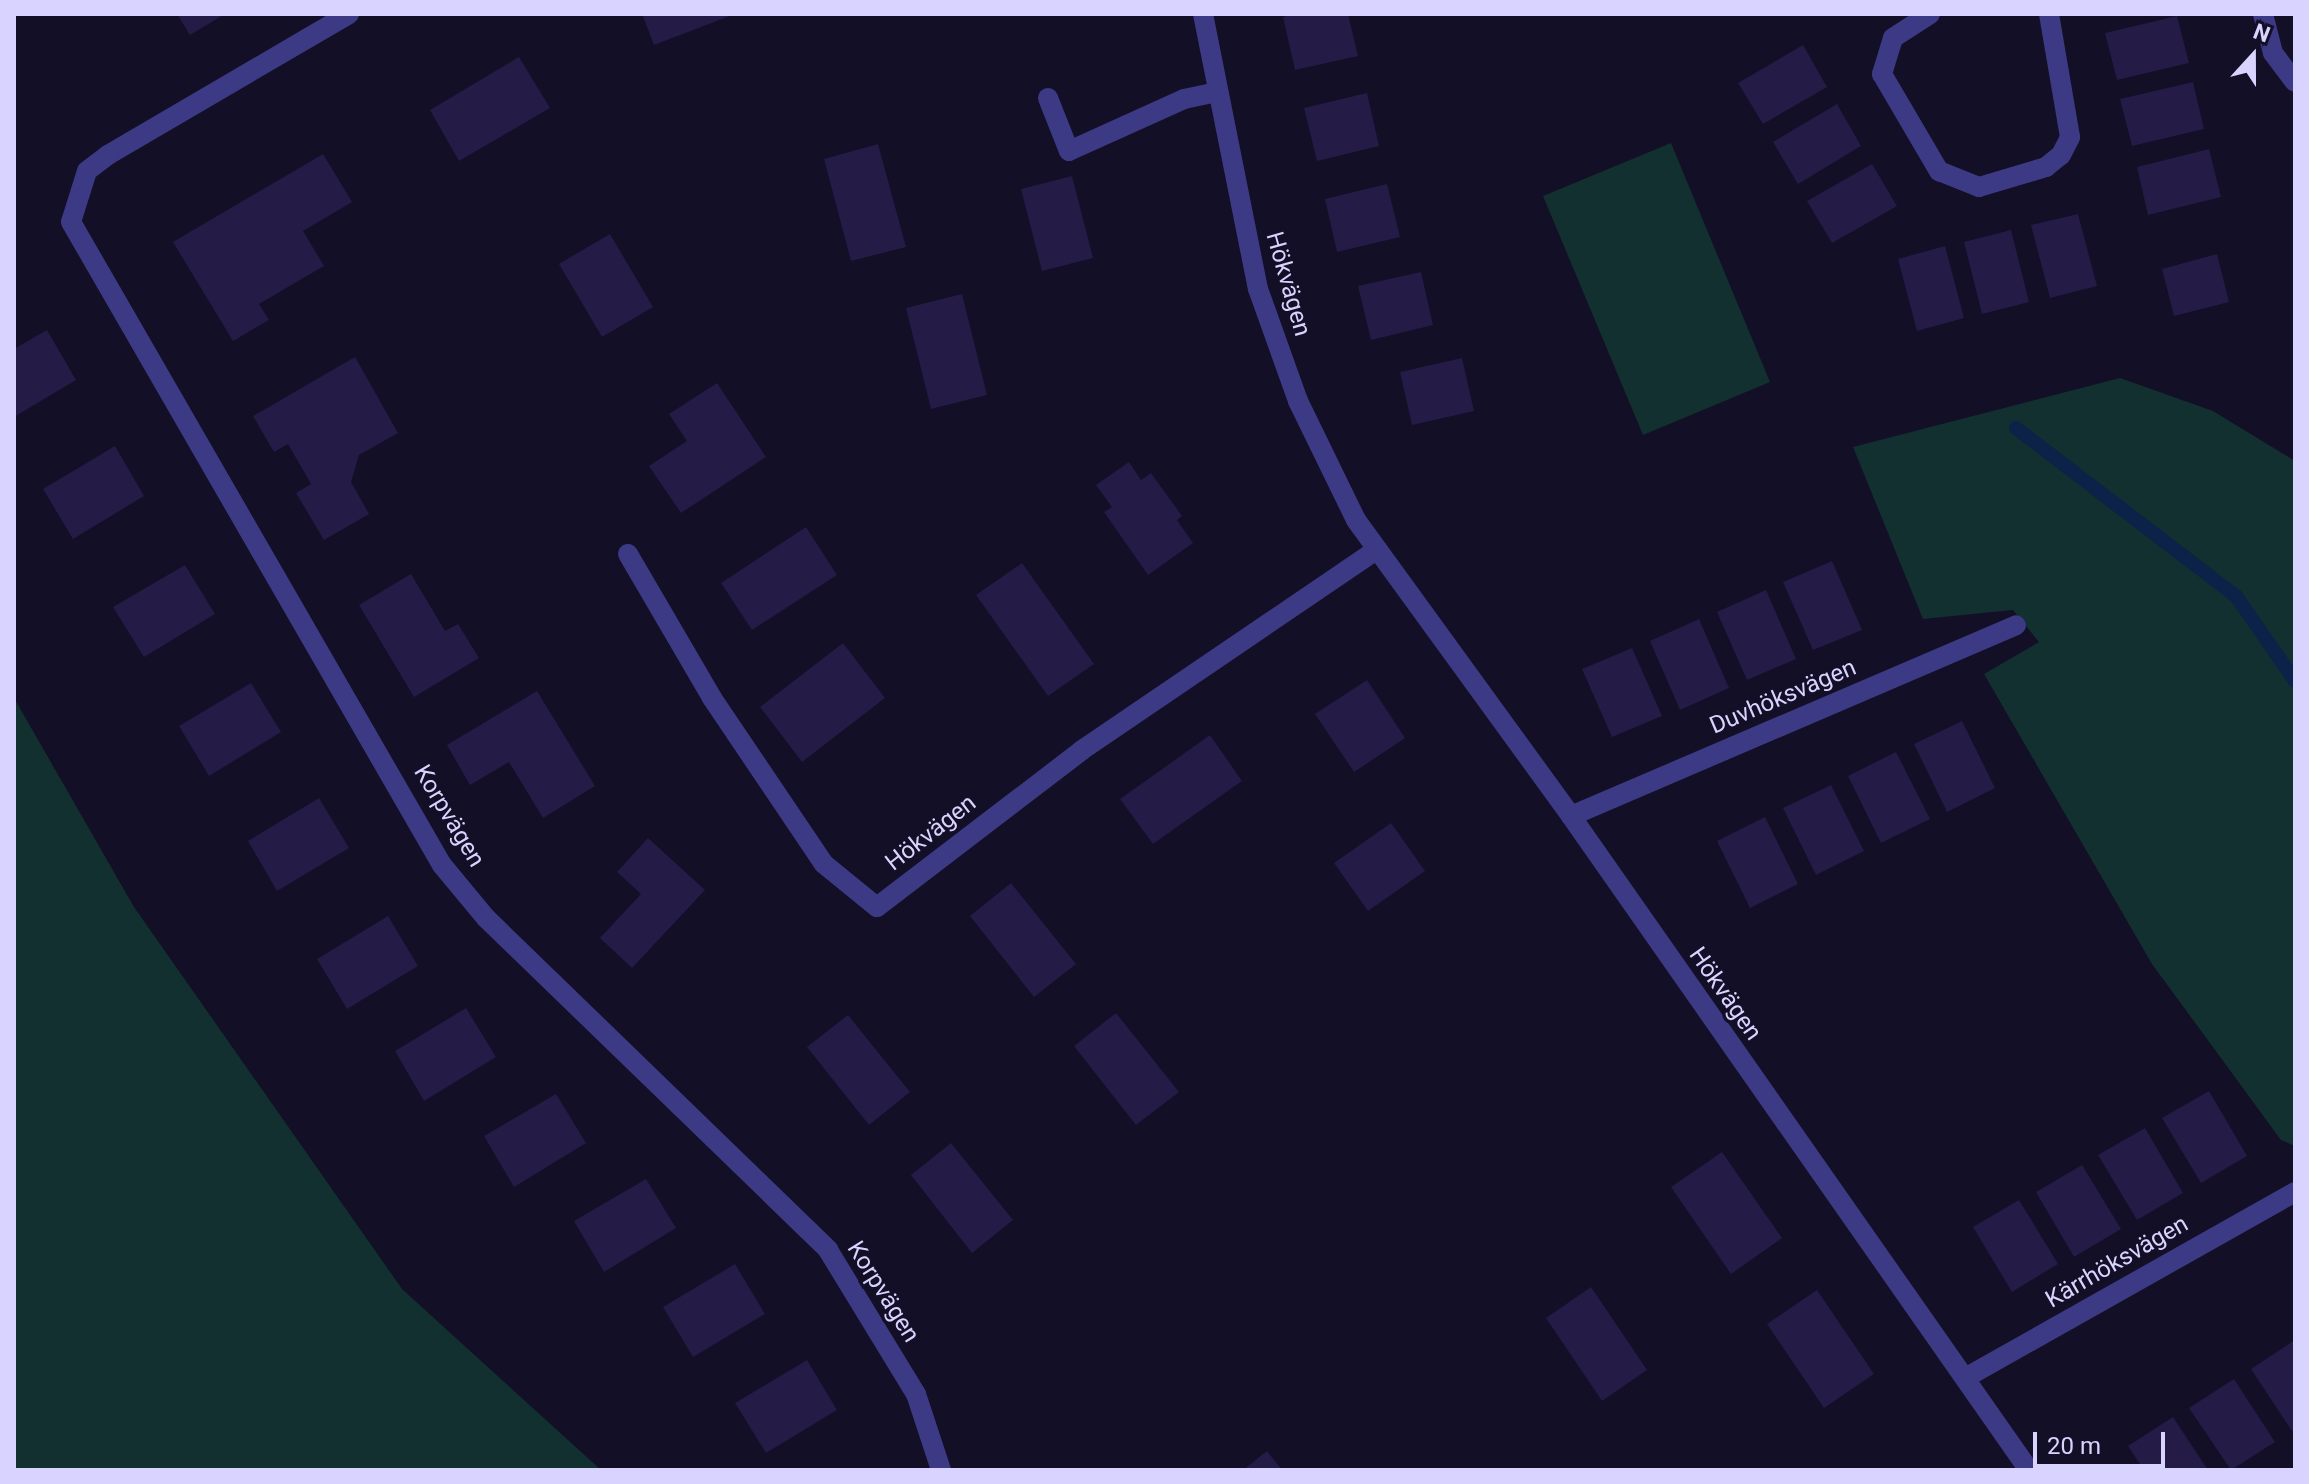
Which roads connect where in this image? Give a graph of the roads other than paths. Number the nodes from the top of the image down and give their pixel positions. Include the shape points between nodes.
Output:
1 (349, 14) edge
2 (1203, 14) edge
3 (1930, 14) edge
4 (2049, 14) edge
5 (2263, 14) edge
6 (2295, 82) edge
7 (1217, 92) junction
8 (1048, 98) dead end
9 (1375, 551) junction
10 (628, 554) dead end
11 (2016, 625) dead end
12 (1571, 816) junction
13 (2295, 1192) edge
14 (1965, 1378) junction
15 (941, 1470) edge
16 (2029, 1470) edge

1 - 15 street, Korpvägen via 108,155 87,171 71,222 442,865 486,918 828,1250 916,1394
2 - 7 street, Hökvägen
3 - 4 street via 1893,38 1882,74 1892,99 1939,171 1979,187 2046,167 2061,155 2070,137
5 - 6 street via 2273,53
7 - 8 street via 1184,99 1069,151
7 - 9 street, Hökvägen via 1258,289 1298,401
9 - 10 street, Hökvägen via 1082,750 877,907 824,864 712,698
9 - 12 street, Hökvägen
11 - 12 street, Duvhöksvägen
12 - 14 street, Hökvägen
13 - 14 street, Kärrhöksvägen
14 - 16 street, Hökvägen

